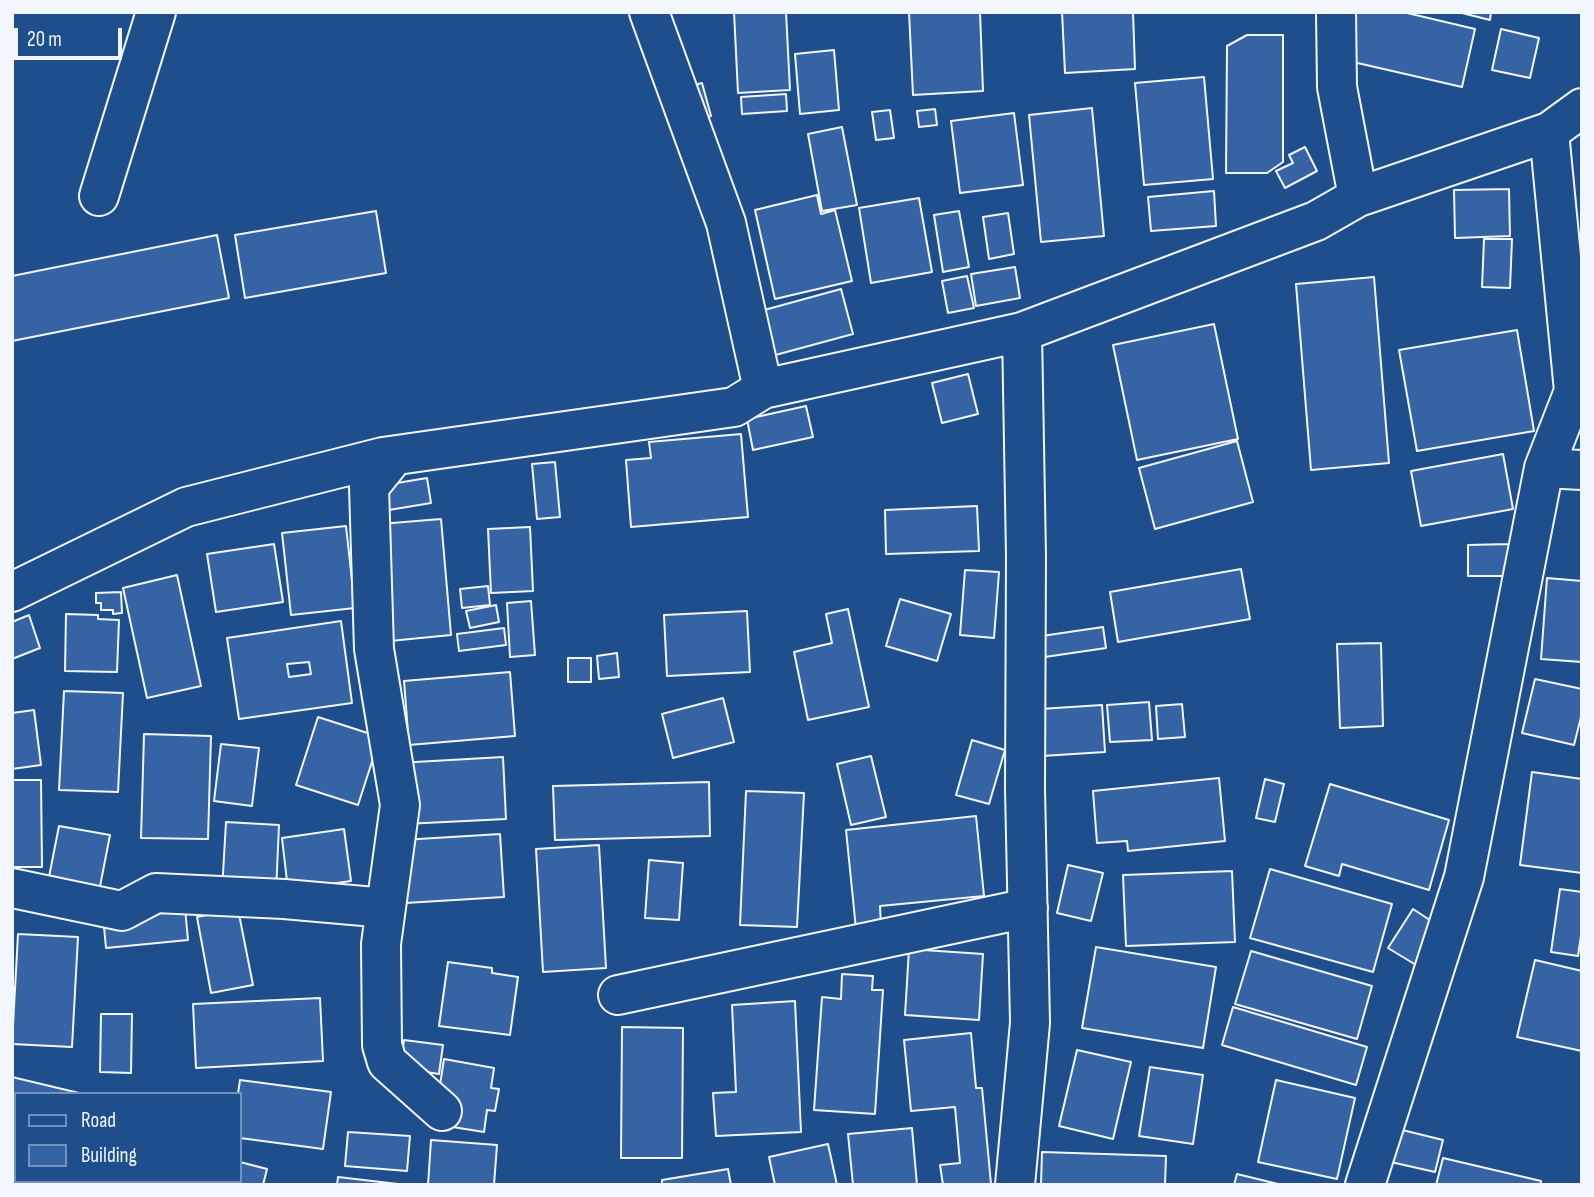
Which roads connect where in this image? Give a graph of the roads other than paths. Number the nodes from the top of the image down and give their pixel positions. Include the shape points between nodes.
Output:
1 (156, 12) edge
2 (649, 12) edge
3 (1336, 12) edge
4 (1582, 108) edge
5 (1549, 132) junction
6 (99, 196) dead end
7 (1358, 197) junction
8 (1022, 332) junction
9 (763, 389) junction
10 (394, 456) junction
11 (1544, 468) junction
12 (1582, 470) edge
13 (12, 592) edge
14 (12, 888) edge
15 (386, 908) junction
16 (1028, 908) junction
17 (618, 995) dead end
18 (442, 1111) dead end
19 (1015, 1185) edge
20 (1365, 1185) edge

1 - 6 street
2 - 9 street via 726,223
3 - 7 street via 1337,87
4 - 5 street
5 - 7 street
5 - 11 street via 1574,391
7 - 8 street via 1315,221
8 - 9 street
8 - 16 street
9 - 10 street via 734,407
10 - 13 street via 186,507
10 - 15 street via 369,487 374,649 400,805
11 - 12 street
11 - 20 street via 1464,877
14 - 15 street via 122,911 156,893
15 - 18 street via 381,944 384,1053 387,1062
16 - 17 street
16 - 19 street via 1030,1023

